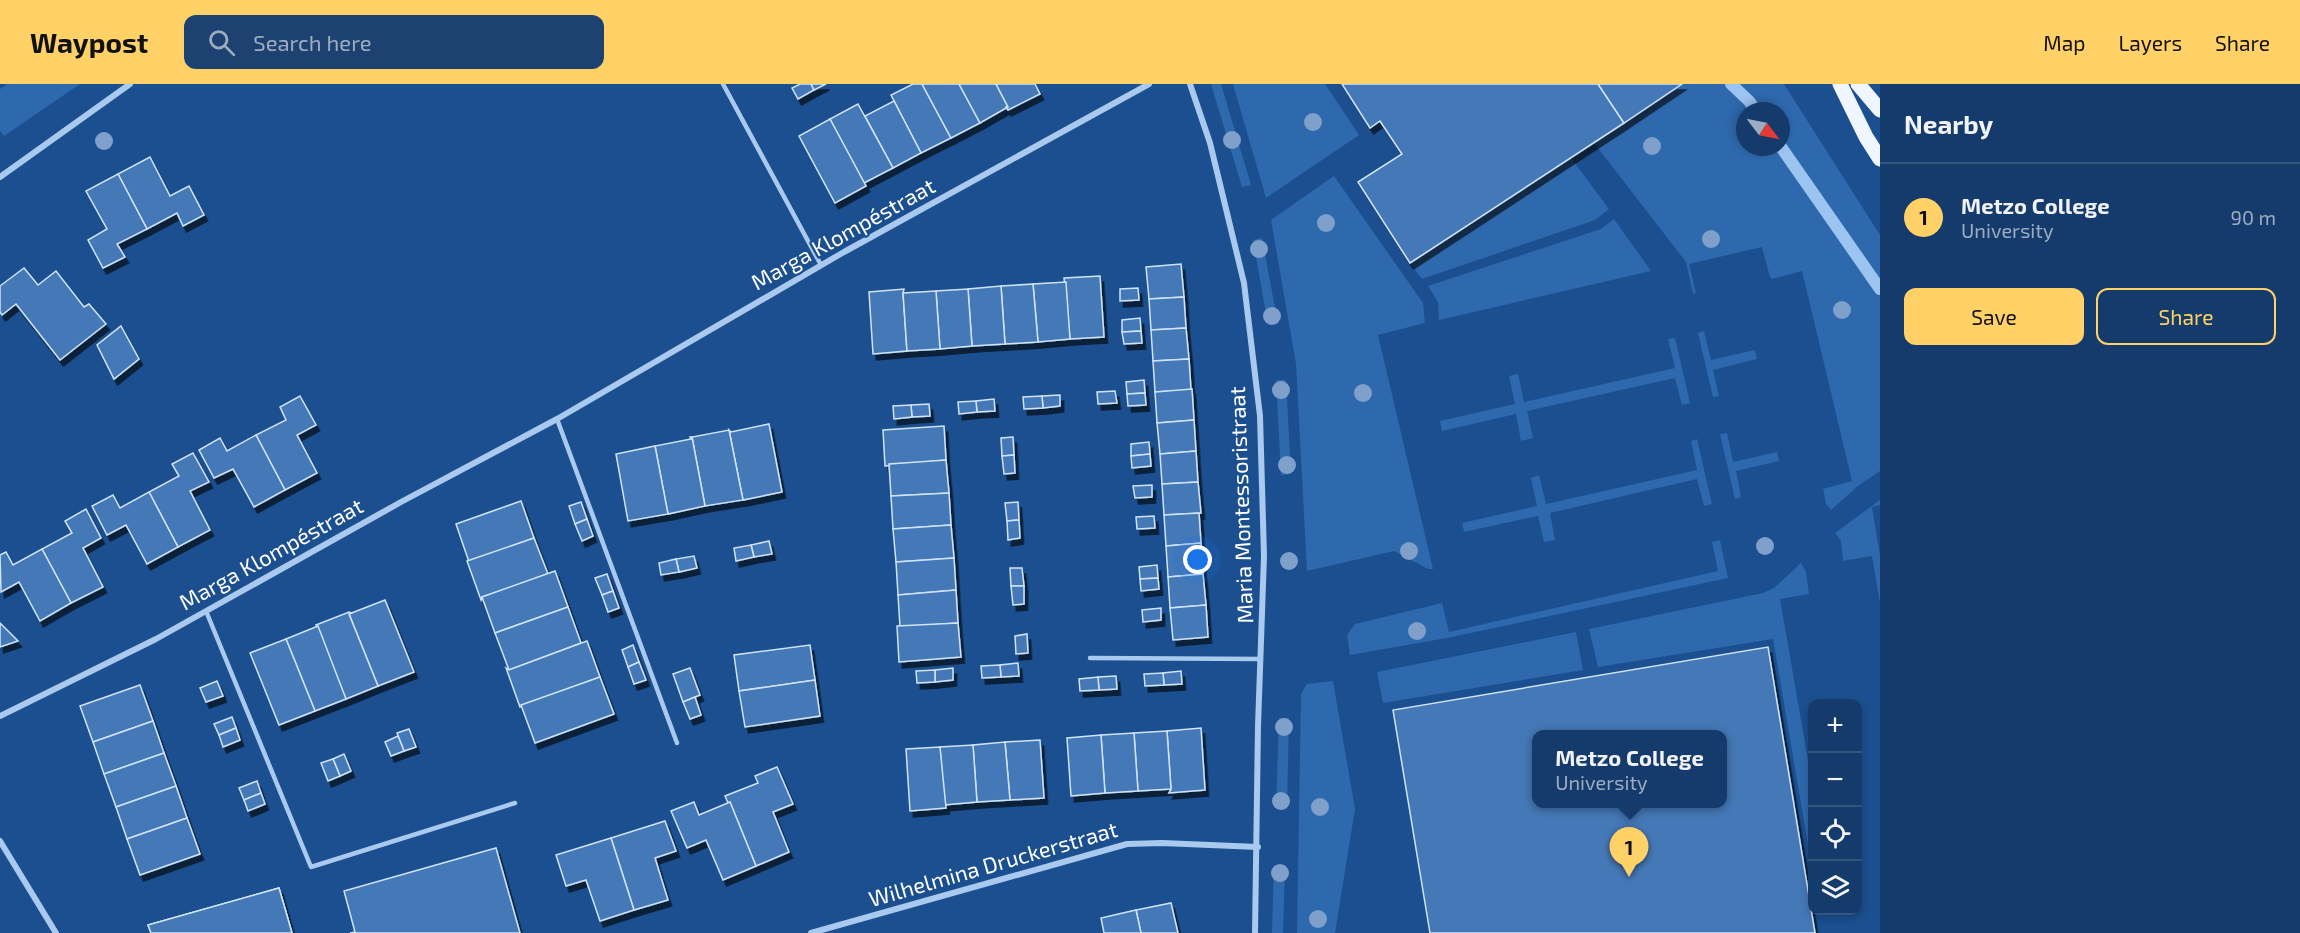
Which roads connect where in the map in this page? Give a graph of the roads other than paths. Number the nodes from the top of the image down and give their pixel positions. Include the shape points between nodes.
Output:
1 (130, 84) edge
2 (723, 84) edge
3 (1149, 84) edge
4 (1190, 84) edge
5 (1840, 84) edge
6 (1858, 84) edge
7 (1880, 110) edge
8 (1880, 159) edge
9 (0, 177) edge
10 (821, 266) junction
11 (557, 419) junction
12 (206, 611) junction
13 (1090, 658) dead end
14 (1261, 659) junction
15 (0, 716) edge
16 (677, 743) dead end
17 (515, 803) dead end
18 (0, 841) edge
19 (1258, 847) junction
20 (56, 933) edge
21 (811, 933) edge
22 (1255, 933) edge

1 - 9 street
2 - 10 lane
3 - 10 street, Marga Klompéstraat
4 - 14 street, Maria Montessoristraat via 1210,143 1244,282 1260,416 1264,556
5 - 8 main road
6 - 7 main road
10 - 11 street, Marga Klompéstraat
11 - 12 street, Marga Klompéstraat
11 - 16 lane
12 - 15 street, Marga Klompéstraat
12 - 17 lane via 311,867
13 - 14 lane
14 - 19 street, Maria Montessoristraat
18 - 20 street
19 - 21 street, Wilhelmina Druckerstraat via 1127,844
19 - 22 street, Maria Montessoristraat

